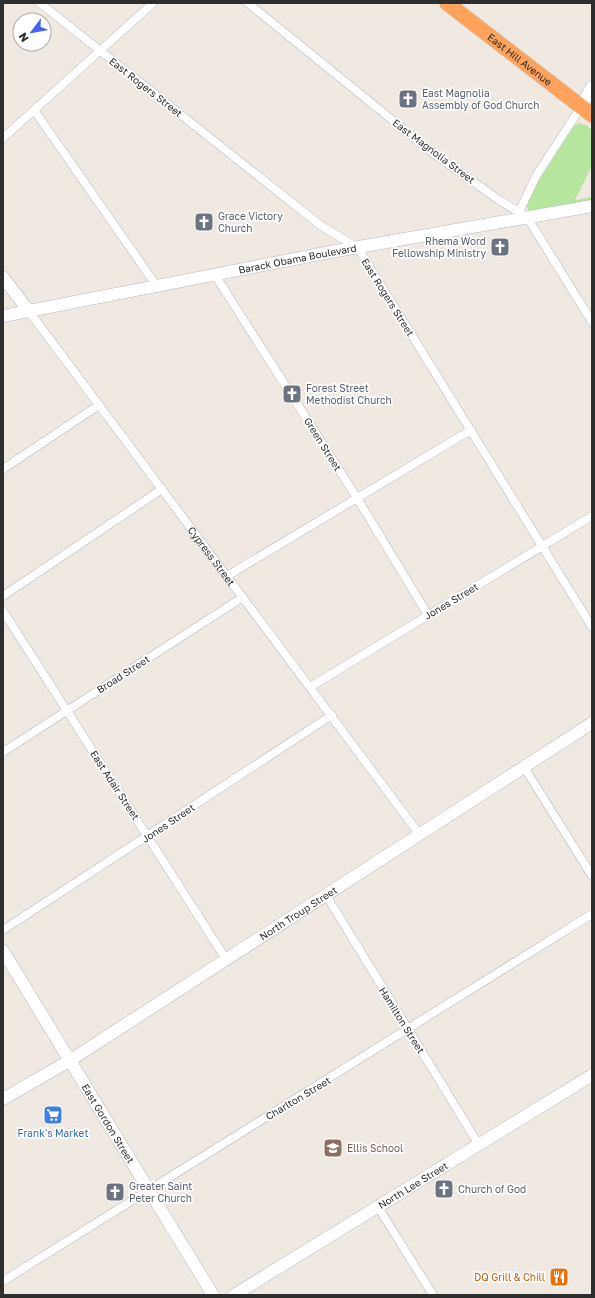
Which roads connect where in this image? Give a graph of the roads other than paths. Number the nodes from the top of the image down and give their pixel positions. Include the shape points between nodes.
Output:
1 (40, 3) edge
2 (153, 3) edge
3 (248, 3) edge
4 (447, 3) edge
5 (100, 51) junction
6 (592, 87) edge
7 (34, 110) junction
8 (587, 111) edge
9 (3, 138) edge
10 (592, 206) edge
11 (523, 214) junction
12 (358, 248) junction
13 (215, 275) junction
14 (3, 277) edge
15 (156, 285) junction
16 (28, 310) junction
17 (3, 316) edge
18 (592, 322) edge
19 (99, 405) junction
20 (471, 430) junction
21 (3, 469) edge
22 (162, 489) junction
23 (357, 498) junction
24 (592, 516) edge
25 (542, 546) junction
26 (227, 576) junction
27 (3, 596) edge
28 (243, 597) junction
29 (3, 611) edge
30 (428, 615) junction
31 (592, 627) edge
32 (310, 687) junction
33 (67, 710) junction
34 (332, 715) junction
35 (592, 723) edge
36 (3, 752) edge
37 (524, 767) junction
38 (420, 835) junction
39 (148, 837) junction
40 (592, 876) edge
41 (326, 895) junction
42 (592, 914) edge
43 (3, 930) edge
44 (3, 951) edge
45 (226, 959) junction
46 (408, 1028) junction
47 (69, 1061) junction
48 (592, 1075) edge
49 (3, 1099) edge
50 (479, 1144) junction
51 (149, 1191) junction
52 (378, 1207) junction
53 (3, 1281) edge
54 (213, 1295) edge
55 (234, 1295) edge
56 (433, 1295) edge

1 - 5 street, East Rogers Street
2 - 5 street
3 - 11 street, East Magnolia Street via 433,152
4 - 8 highway, East Hill Avenue
5 - 7 street
5 - 12 street, East Rogers Street via 320,225
6 - 8 street
7 - 9 street
7 - 15 street
8 - 11 street via 536,176
10 - 11 street, Barack Obama Boulevard
11 - 12 street, Barack Obama Boulevard
11 - 18 street, East Magnolia Street
12 - 13 street, Barack Obama Boulevard
12 - 20 street, East Rogers Street
13 - 15 street, Barack Obama Boulevard
13 - 23 street, Green Street
14 - 16 street, Cypress Street
15 - 16 street, Barack Obama Boulevard
16 - 17 street, Barack Obama Boulevard
16 - 19 street, Cypress Street
19 - 21 street
19 - 22 street, Cypress Street
20 - 23 street
20 - 25 street, East Rogers Street
22 - 26 street, Cypress Street
22 - 27 street
23 - 26 street
23 - 30 street, Green Street
24 - 25 street, Jones Street
25 - 30 street, Jones Street
25 - 31 street, East Rogers Street
26 - 28 street, Cypress Street
28 - 32 street, Cypress Street
28 - 33 street, Broad Street
29 - 33 street, East Adair Street
30 - 32 street, Jones Street
32 - 34 street, Cypress Street
33 - 36 street, Broad Street
33 - 39 street, East Adair Street
34 - 38 street, Cypress Street
34 - 39 street, Jones Street
35 - 37 street, North Troup Street
37 - 38 street, North Troup Street
37 - 40 street
38 - 41 street, North Troup Street
39 - 43 street, Jones Street
39 - 45 street, East Adair Street
41 - 45 street, North Troup Street
41 - 46 street, Hamilton Street
42 - 46 street, Charlton Street
44 - 47 street, East Gordon Street
45 - 47 street, North Troup Street
46 - 50 street, Hamilton Street
46 - 51 street, Charlton Street
47 - 49 street, North Troup Street
47 - 51 street, East Gordon Street
48 - 50 street, North Lee Street
50 - 52 street, North Lee Street
51 - 53 street, Charlton Street
51 - 54 street, East Gordon Street
52 - 55 street, North Lee Street
52 - 56 street

